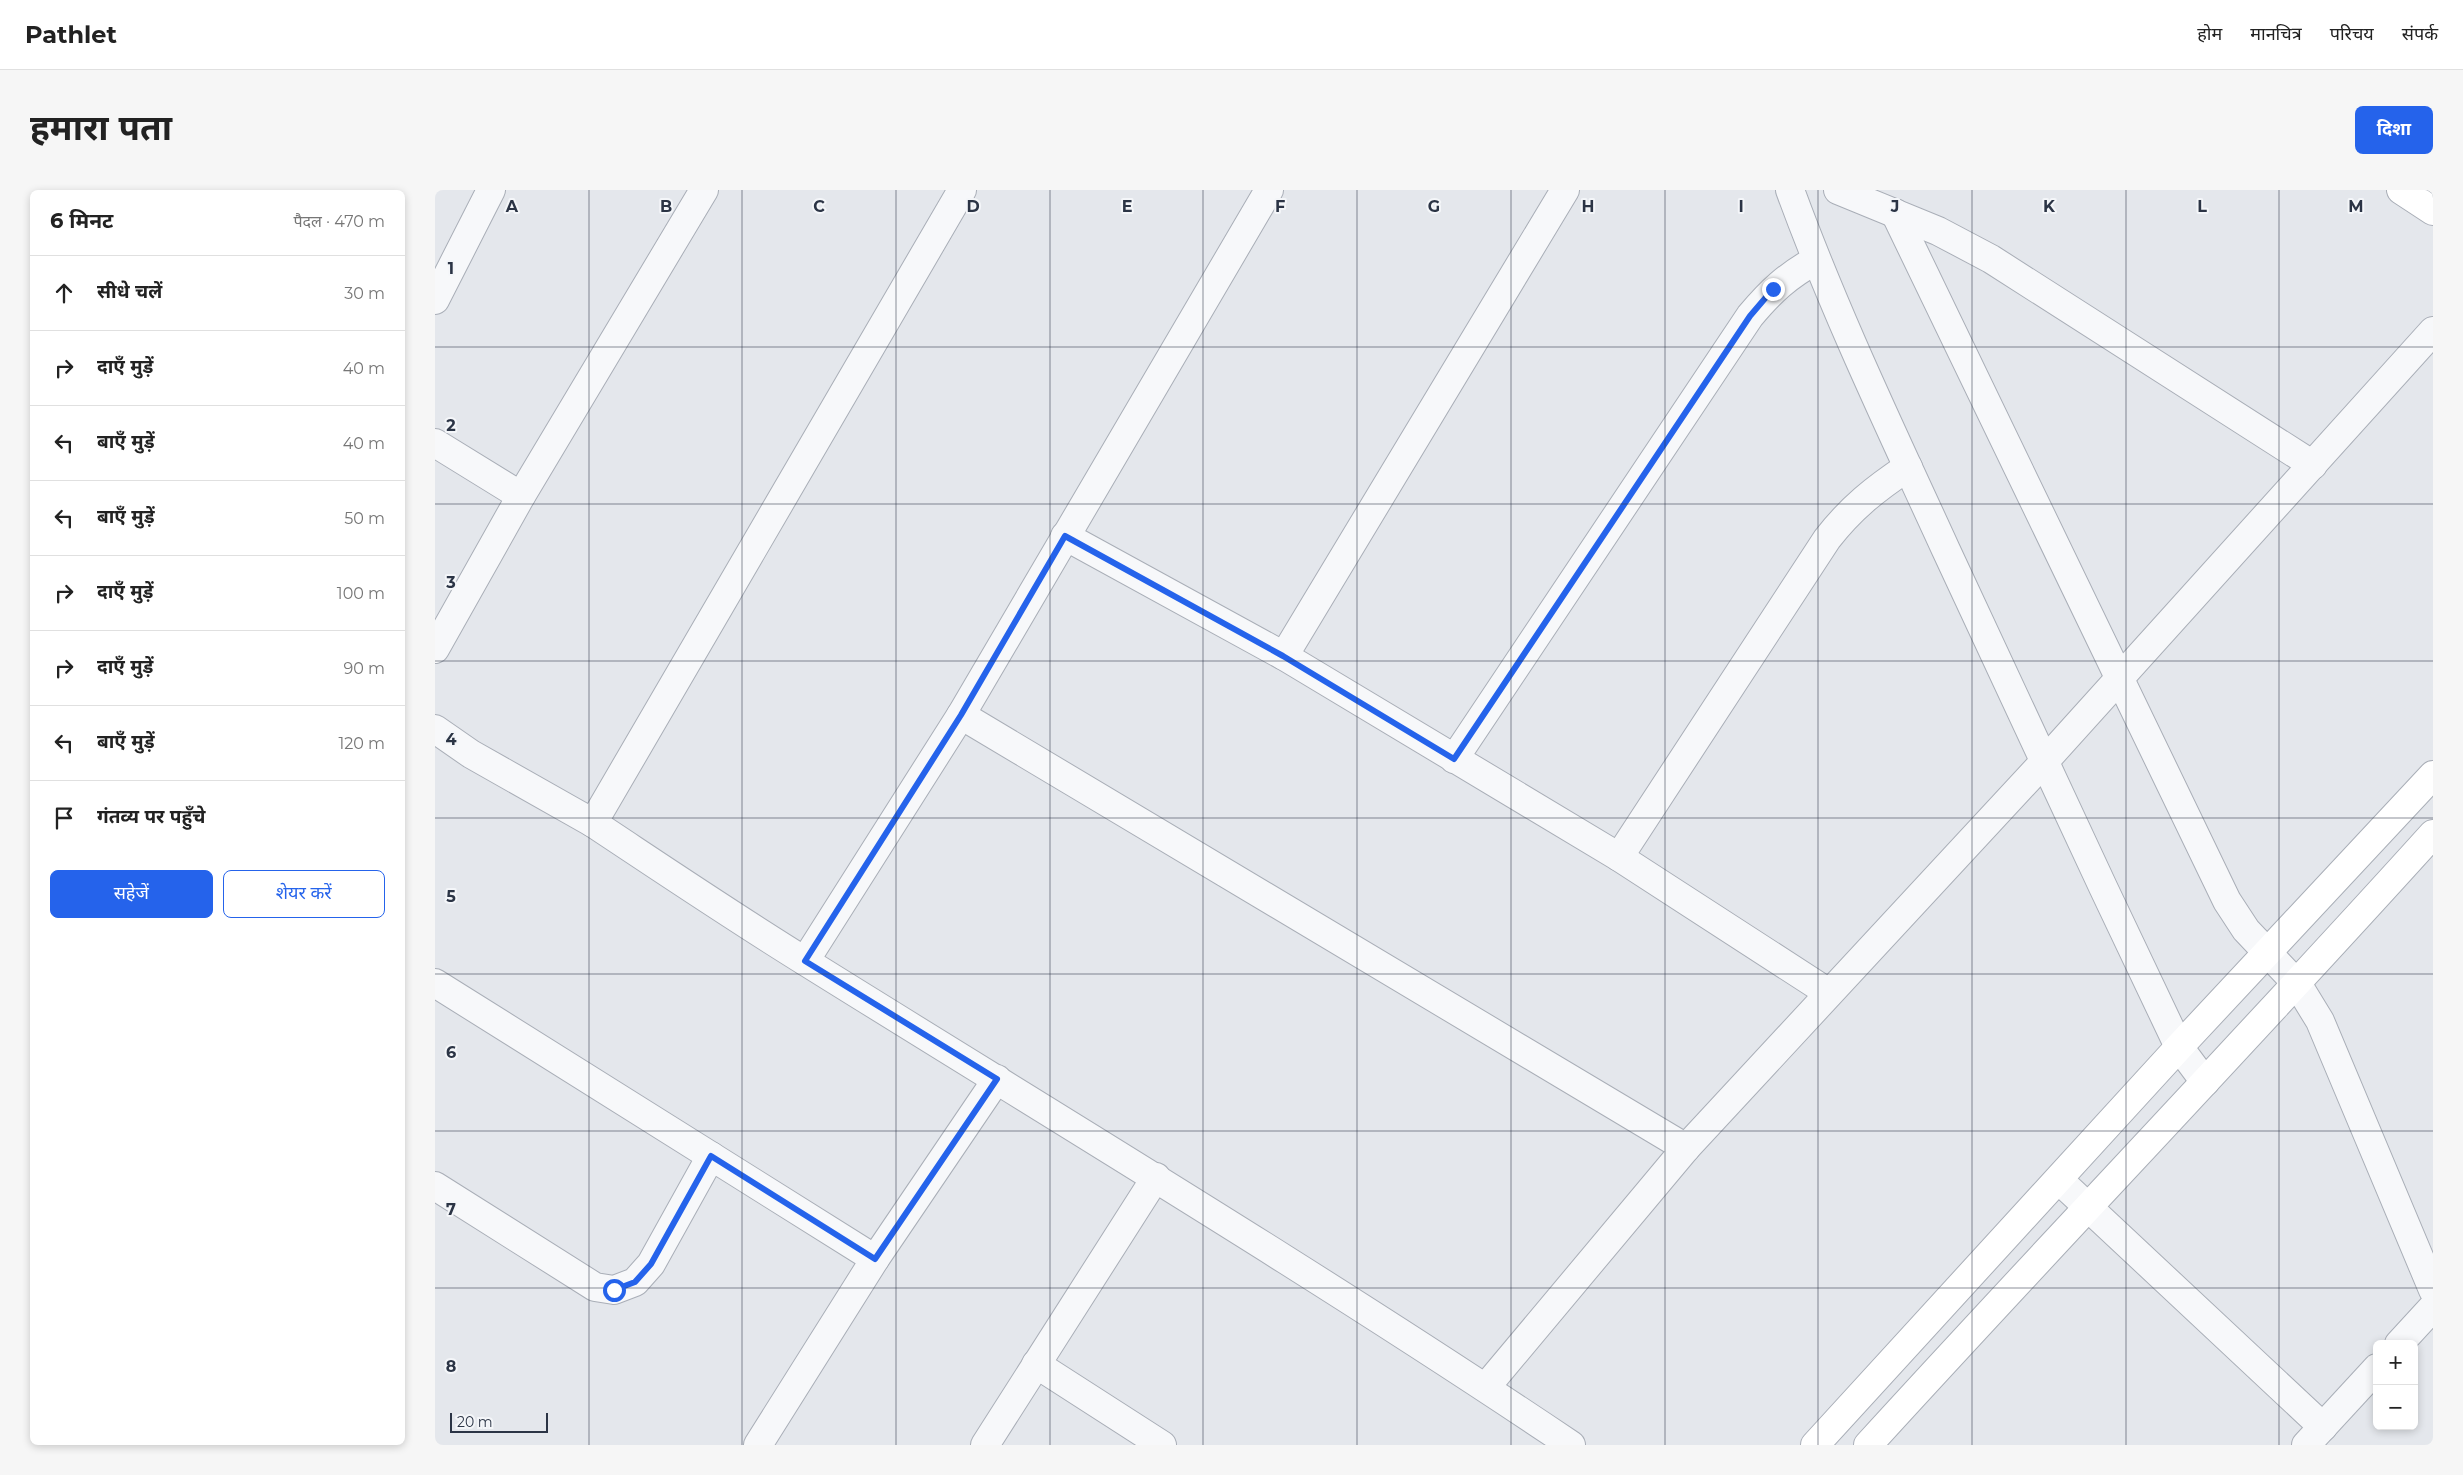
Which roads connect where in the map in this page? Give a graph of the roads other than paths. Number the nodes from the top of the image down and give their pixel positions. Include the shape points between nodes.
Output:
1 (491, 190) edge
2 (704, 190) edge
3 (962, 190) edge
4 (1269, 190) edge
5 (1565, 190) edge
6 (1791, 190) edge
7 (1838, 190) edge
8 (2401, 190) edge
9 (2433, 211) edge
10 (1895, 213) junction
11 (1816, 260) junction
12 (435, 300) edge
13 (2433, 331) edge
14 (435, 443) edge
15 (2313, 465) junction
16 (1908, 466) junction
17 (521, 496) junction
18 (1065, 536) junction
19 (435, 649) edge
20 (1283, 656) junction
21 (2119, 679) junction
22 (961, 715) junction
23 (435, 729) edge
24 (1454, 759) junction
25 (2044, 762) junction
26 (2433, 775) edge
27 (593, 823) junction
28 (2433, 834) edge
29 (1619, 857) junction
30 (2268, 953) junction
31 (805, 961) junction
32 (435, 983) edge
33 (2297, 984) junction
34 (1829, 993) junction
35 (2179, 1047) junction
36 (997, 1079) junction
37 (2205, 1082) junction
38 (1687, 1148) junction
39 (711, 1156) junction
40 (1155, 1177) junction
41 (2059, 1180) junction
42 (435, 1186) edge
43 (2088, 1206) junction
44 (875, 1259) junction
45 (2433, 1290) edge
46 (2433, 1307) edge
47 (2403, 1340) edge
48 (1037, 1364) junction
49 (2373, 1372) edge
50 (1486, 1387) junction
51 (2314, 1436) edge
52 (758, 1445) edge
53 (985, 1445) edge
54 (1163, 1445) edge
55 (1571, 1445) edge
56 (1815, 1445) edge
57 (1868, 1445) edge

1 - 12 street
2 - 17 street
3 - 27 street
4 - 18 street
5 - 20 street
6 - 11 street
7 - 10 street
8 - 9 main road
10 - 15 street via 1991,259
10 - 21 street
11 - 16 street
11 - 24 street via 1792,273 1773,289 1750,316
13 - 15 street
14 - 17 street
15 - 21 street
16 - 25 street
16 - 29 street via 1869,494 1827,539
17 - 19 street
18 - 20 street
18 - 22 street
20 - 24 street
21 - 25 street
21 - 30 street via 2227,901 2246,930
22 - 31 street
22 - 38 street
23 - 27 street via 471,754
24 - 29 street
25 - 34 street
25 - 35 street
26 - 30 main road
27 - 31 street
28 - 33 main road
29 - 34 street
30 - 33 street
30 - 35 main road
31 - 36 street
32 - 39 street
33 - 37 main road
33 - 45 street via 2320,1021
34 - 38 street
35 - 37 street
35 - 41 main road
36 - 40 street
36 - 44 street
37 - 43 main road
38 - 50 street
39 - 42 street via 651,1264 635,1282 614,1290 595,1287
39 - 44 street
40 - 48 street
40 - 50 street
41 - 43 street
41 - 56 main road
43 - 51 street
43 - 57 main road
44 - 52 street
46 - 47 street
48 - 53 street
48 - 54 street
49 - 51 street
50 - 55 street

